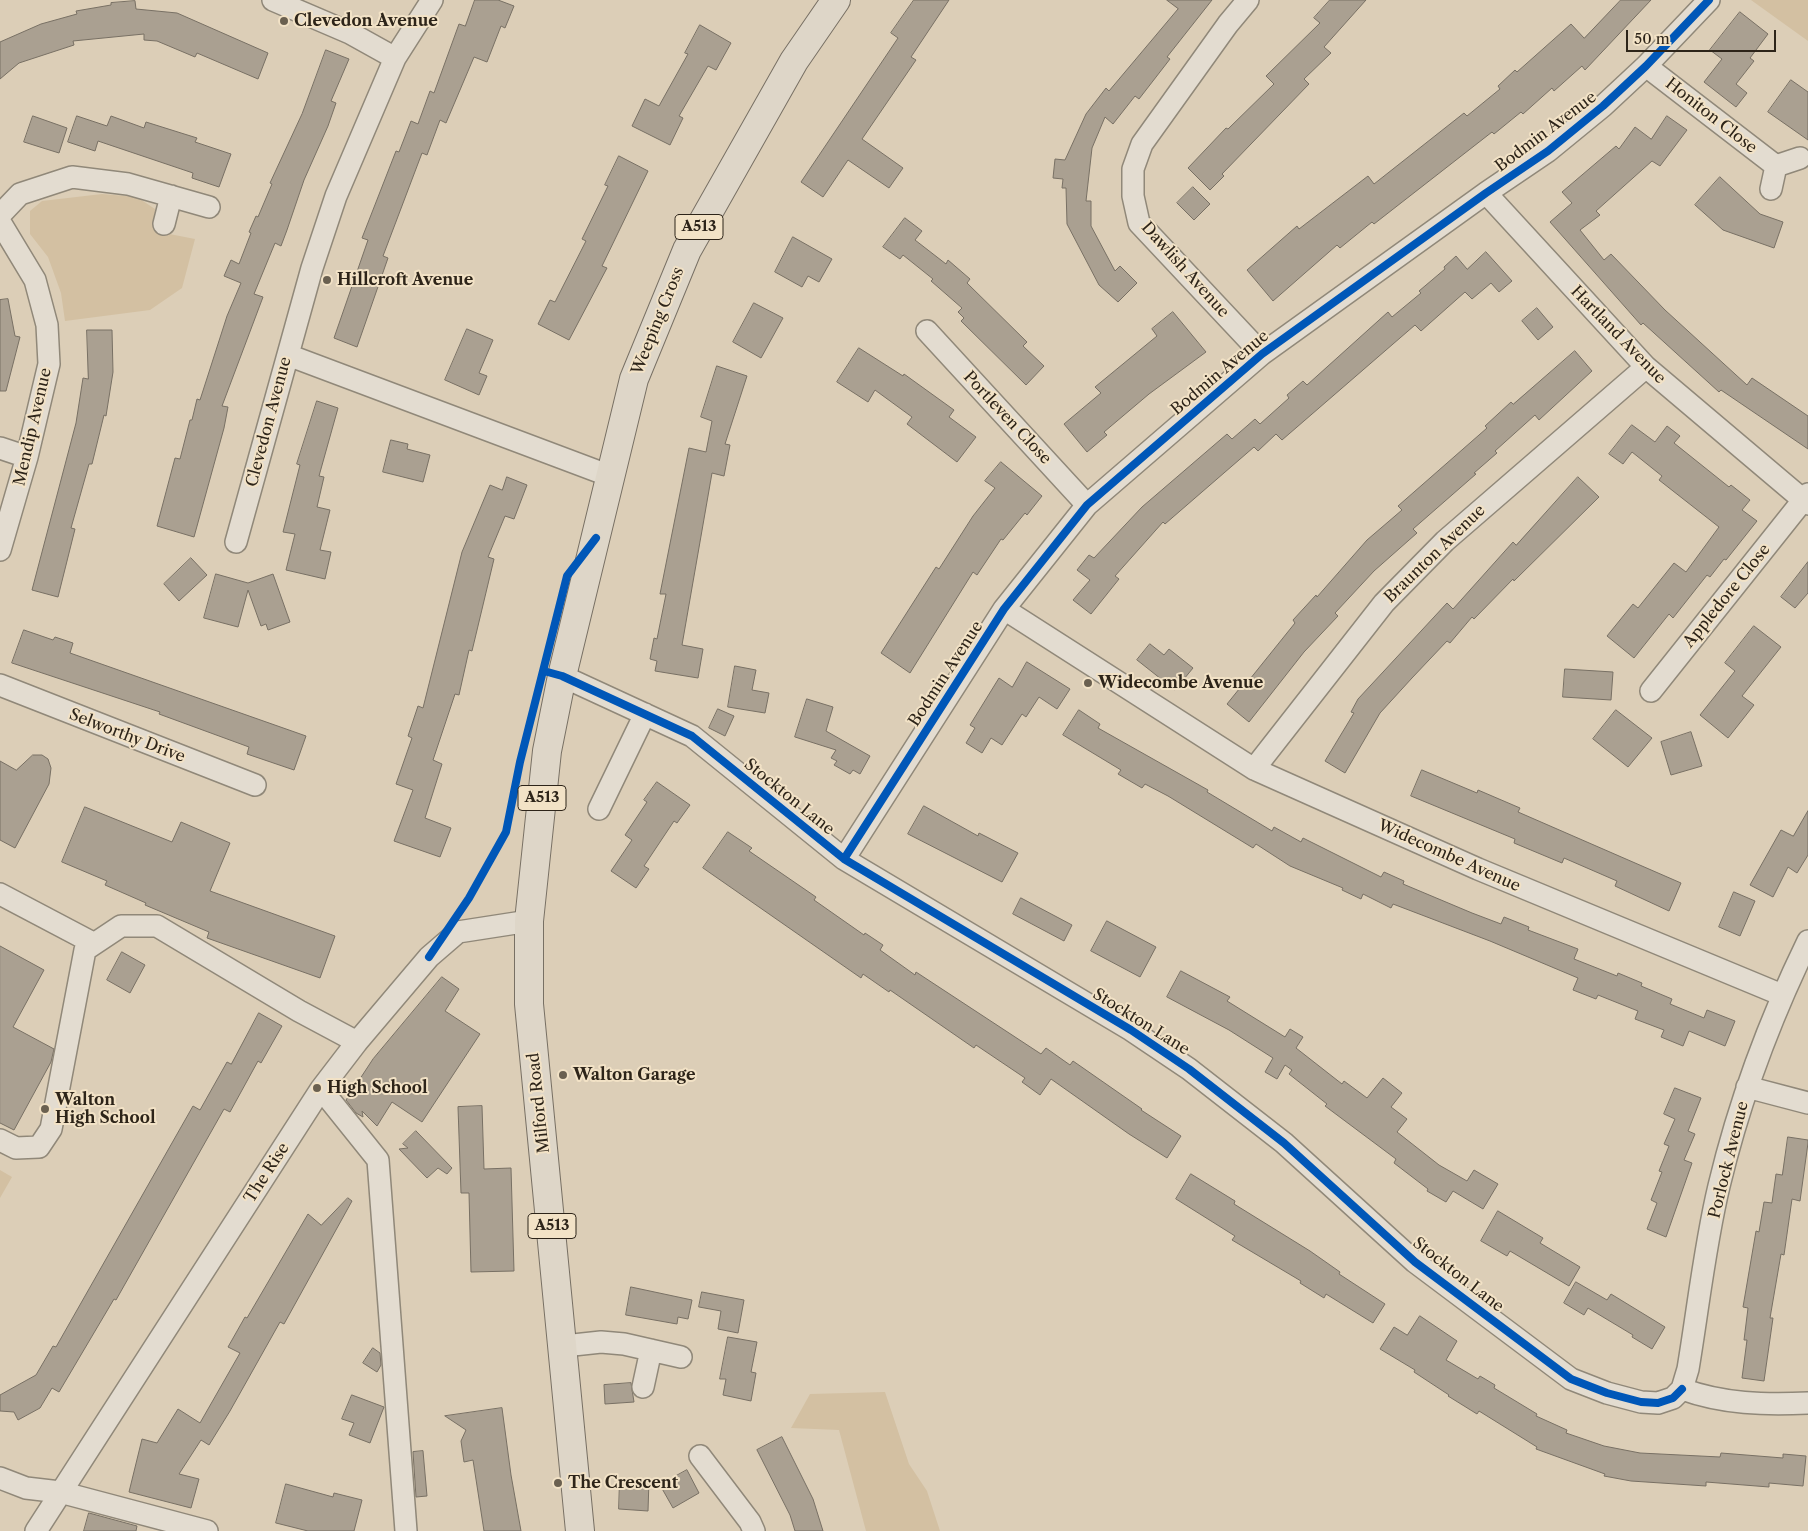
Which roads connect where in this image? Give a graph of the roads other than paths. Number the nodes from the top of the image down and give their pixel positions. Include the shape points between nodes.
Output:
1 (273, 0) edge
2 (432, 0) edge
3 (836, 0) edge
4 (1248, 0) edge
5 (1708, 0) edge
6 (395, 58) junction
7 (1646, 66) junction
8 (1800, 158) dead end
9 (1776, 166) junction
10 (1771, 189) dead end
11 (1486, 193) junction
12 (171, 196) junction
13 (209, 207) dead end
14 (0, 215) edge
15 (0, 222) edge
16 (164, 224) dead end
17 (926, 332) dead end
18 (1262, 354) junction
19 (288, 355) junction
20 (1646, 367) junction
21 (0, 448) edge
22 (27, 457) junction
23 (610, 476) junction
24 (1806, 499) edge
25 (1087, 505) junction
26 (236, 542) dead end
27 (0, 550) edge
28 (1004, 608) junction
29 (562, 676) junction
30 (0, 686) edge
31 (1651, 691) dead end
32 (645, 714) junction
33 (1254, 769) junction
34 (255, 785) dead end
35 (599, 810) dead end
36 (844, 859) junction
37 (0, 894) edge
38 (529, 921) junction
39 (1808, 942) edge
40 (93, 943) junction
41 (1782, 995) junction
42 (357, 1042) junction
43 (1748, 1087) junction
44 (321, 1089) junction
45 (1808, 1104) edge
46 (0, 1140) edge
47 (564, 1346) junction
48 (651, 1350) junction
49 (681, 1357) dead end
50 (643, 1387) dead end
51 (1682, 1389) junction
52 (1808, 1403) edge
53 (700, 1456) dead end
54 (0, 1478) edge
55 (60, 1492) junction
56 (36, 1531) edge
57 (207, 1531) edge
58 (406, 1531) edge
59 (580, 1531) edge
60 (754, 1531) edge

1 - 6 street via 350,33
2 - 6 street, Clevedon Avenue
3 - 23 highway, Weeping Cross / A513 via 794,61 687,250 634,379
4 - 18 street, Dawlish Avenue via 1142,144 1133,169 1133,196 1140,223
5 - 7 street, Bodmin Avenue
6 - 19 street, Clevedon Avenue via 336,196
7 - 9 street, Honiton Close
7 - 11 street, Bodmin Avenue via 1548,151
8 - 9 street
9 - 10 street
11 - 18 street, Bodmin Avenue
11 - 20 street, Hartland Avenue
12 - 13 street
12 - 14 street via 128,184 72,177 20,194
12 - 16 street
15 - 22 street, Mendip Avenue via 35,280 47,325 48,364
17 - 25 street, Portleven Close
18 - 25 street, Bodmin Avenue
19 - 23 street
19 - 26 street, Clevedon Avenue
20 - 24 street, Hartland Avenue
20 - 33 street, Braunton Avenue via 1438,548 1384,603
21 - 22 street
22 - 27 street, Mendip Avenue
23 - 29 highway, Weeping Cross / A513
24 - 31 street, Appledore Close
25 - 28 street, Bodmin Avenue
28 - 33 street, Widecombe Avenue
28 - 36 street, Bodmin Avenue
29 - 32 street, Stockton Lane
29 - 38 highway, Milford Road / A513 via 545,767
30 - 34 street, Selworthy Drive
32 - 35 street
32 - 36 street, Stockton Lane via 692,736
33 - 41 street, Widecombe Avenue via 1478,869
36 - 51 street, Stockton Lane via 1131,1030 1190,1069 1284,1143 1415,1262 1571,1379 1641,1402 1658,1403 1673,1398
37 - 40 street
38 - 42 street, The Rise via 458,932 429,957
38 - 47 highway, Milford Road / A513 via 529,1004
39 - 41 street, Porlock Avenue
40 - 42 street via 121,926 157,926
40 - 46 street via 85,950 51,1129 39,1146 16,1148
41 - 43 street, Porlock Avenue
42 - 44 street, The Rise
43 - 45 street
43 - 51 street, Porlock Avenue via 1718,1186
44 - 55 street, The Rise
44 - 58 street via 378,1160
47 - 48 street via 601,1342
47 - 59 highway, Milford Road / A513
48 - 49 street
48 - 50 street
51 - 52 street via 1707,1398 1767,1405
53 - 60 street via 721,1468
54 - 55 street via 26,1488
55 - 56 street, The Rise
55 - 57 street

